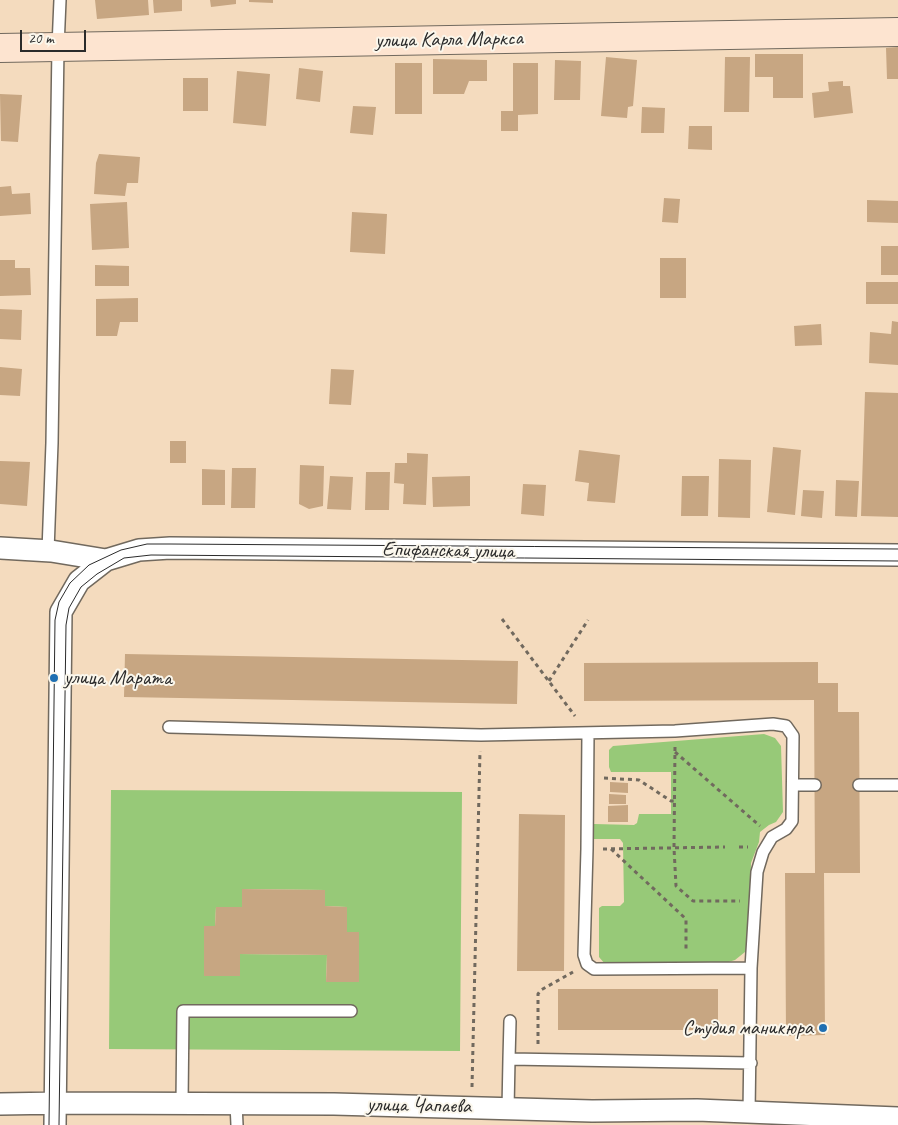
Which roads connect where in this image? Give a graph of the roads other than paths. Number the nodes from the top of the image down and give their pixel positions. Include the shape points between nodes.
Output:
1 (60, 0) edge
2 (898, 32) edge
3 (58, 47) junction
4 (0, 48) edge
5 (0, 548) edge
6 (48, 551) junction
7 (898, 555) edge
8 (106, 560) junction
9 (169, 727) dead end
10 (588, 733) junction
11 (815, 785) dead end
12 (859, 785) dead end
13 (898, 785) edge
14 (793, 786) junction
15 (751, 968) junction
16 (351, 1011) dead end
17 (510, 1021) dead end
18 (509, 1059) junction
19 (751, 1063) junction
20 (55, 1103) junction
21 (236, 1103) junction
22 (0, 1104) edge
23 (182, 1104) junction
24 (508, 1109) junction
25 (749, 1113) junction
26 (898, 1118) edge
27 (55, 1125) edge
28 (237, 1125) edge

1 - 3 lane
2 - 3 main road, улица Карла Маркса
3 - 4 main road, улица Карла Маркса
3 - 6 lane
5 - 6 street, Епифанская улица
6 - 8 street, Епифанская улица
7 - 8 street, Епифанская улица via 170,548 139,550
8 - 20 street via 79,581 61,612
9 - 10 lane via 481,736
10 - 14 lane via 786,726 793,736
10 - 15 lane via 584,955 587,964 594,969
11 - 14 lane
12 - 13 lane
14 - 15 lane via 792,821 772,837 757,872
15 - 19 lane
16 - 23 lane via 182,1010
17 - 18 lane
18 - 19 lane
18 - 24 lane
19 - 25 lane
20 - 22 street, улица Чапаева
20 - 23 street, улица Чапаева
20 - 27 street
21 - 23 street, улица Чапаева
21 - 24 street, улица Чапаева
21 - 28 lane
24 - 25 street, улица Чапаева
25 - 26 street, улица Чапаева

